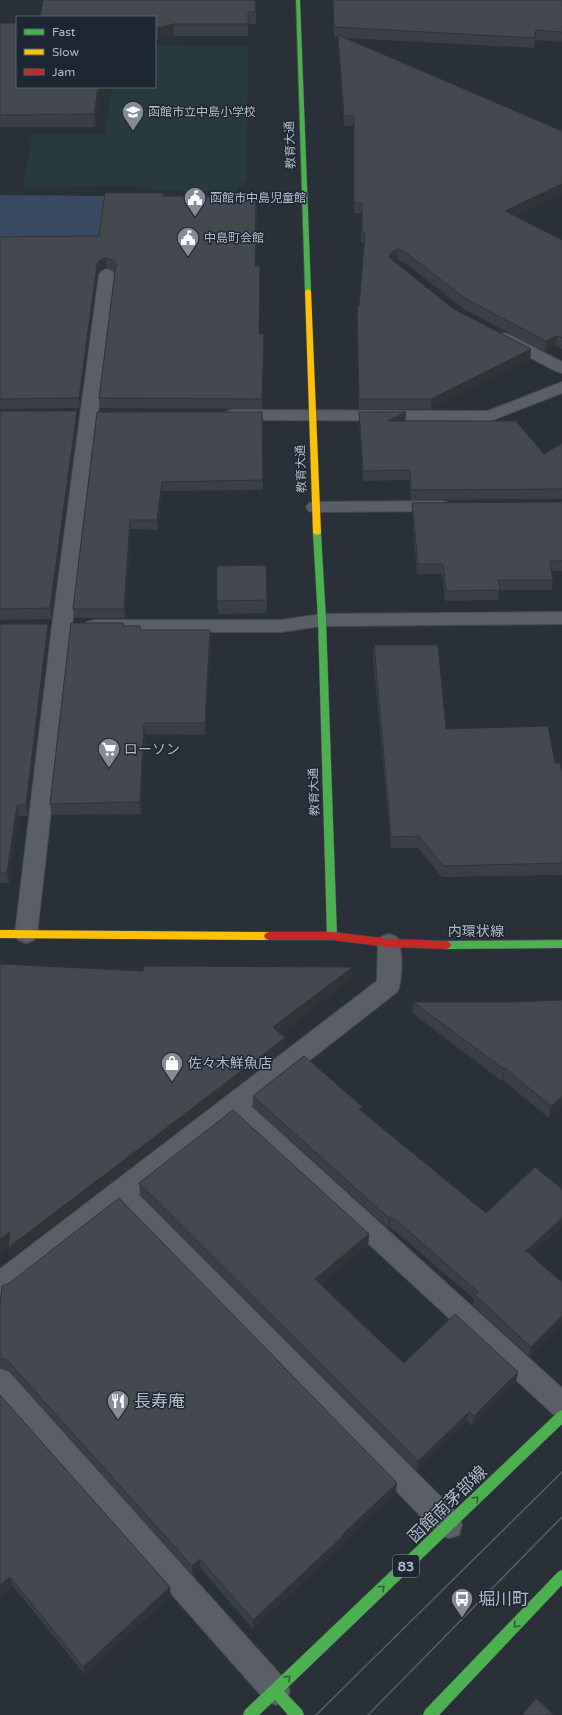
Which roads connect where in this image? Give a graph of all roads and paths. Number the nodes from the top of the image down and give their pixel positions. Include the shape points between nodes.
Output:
1 (298, 0) edge
2 (108, 274) edge
3 (493, 332) edge
4 (562, 368) edge
5 (562, 387) edge
6 (216, 415) edge
7 (311, 416) junction
8 (459, 506) edge
9 (315, 507) junction
10 (562, 618) edge
11 (322, 620) junction
12 (54, 626) junction
13 (0, 934) edge
14 (26, 934) junction
15 (332, 936) junction
16 (389, 943) junction
17 (562, 944) edge
18 (234, 1106) junction
19 (120, 1192) junction
20 (0, 1285) edge
21 (0, 1381) edge
22 (562, 1405) edge
23 (562, 1416) edge
24 (449, 1525) junction
25 (562, 1576) edge
26 (276, 1690) junction
27 (250, 1715) edge
28 (297, 1715) edge
29 (430, 1715) edge

1 - 7 street, 教育大通
2 - 12 street via 90,415
3 - 4 street
5 - 7 street via 490,416
6 - 7 street
7 - 9 street, 教育大通
8 - 9 street
9 - 11 street, 教育大通
10 - 11 street
11 - 12 street via 280,626
11 - 15 street, 教育大通
12 - 14 street
13 - 14 street, 内環状線
14 - 15 street, 内環状線
15 - 16 street, 内環状線
16 - 17 street, 内環状線 via 462,946
16 - 18 street via 389,986
18 - 19 street
18 - 22 lane
19 - 20 street
19 - 24 lane
21 - 26 lane
24 -> 23 street, 函館南茅部線 / 83
26 -> 24 street, 函館南茅部線 / 83
25 -> 29 street
26 - 27 street, 函館南茅部線 / 83
26 - 28 street

